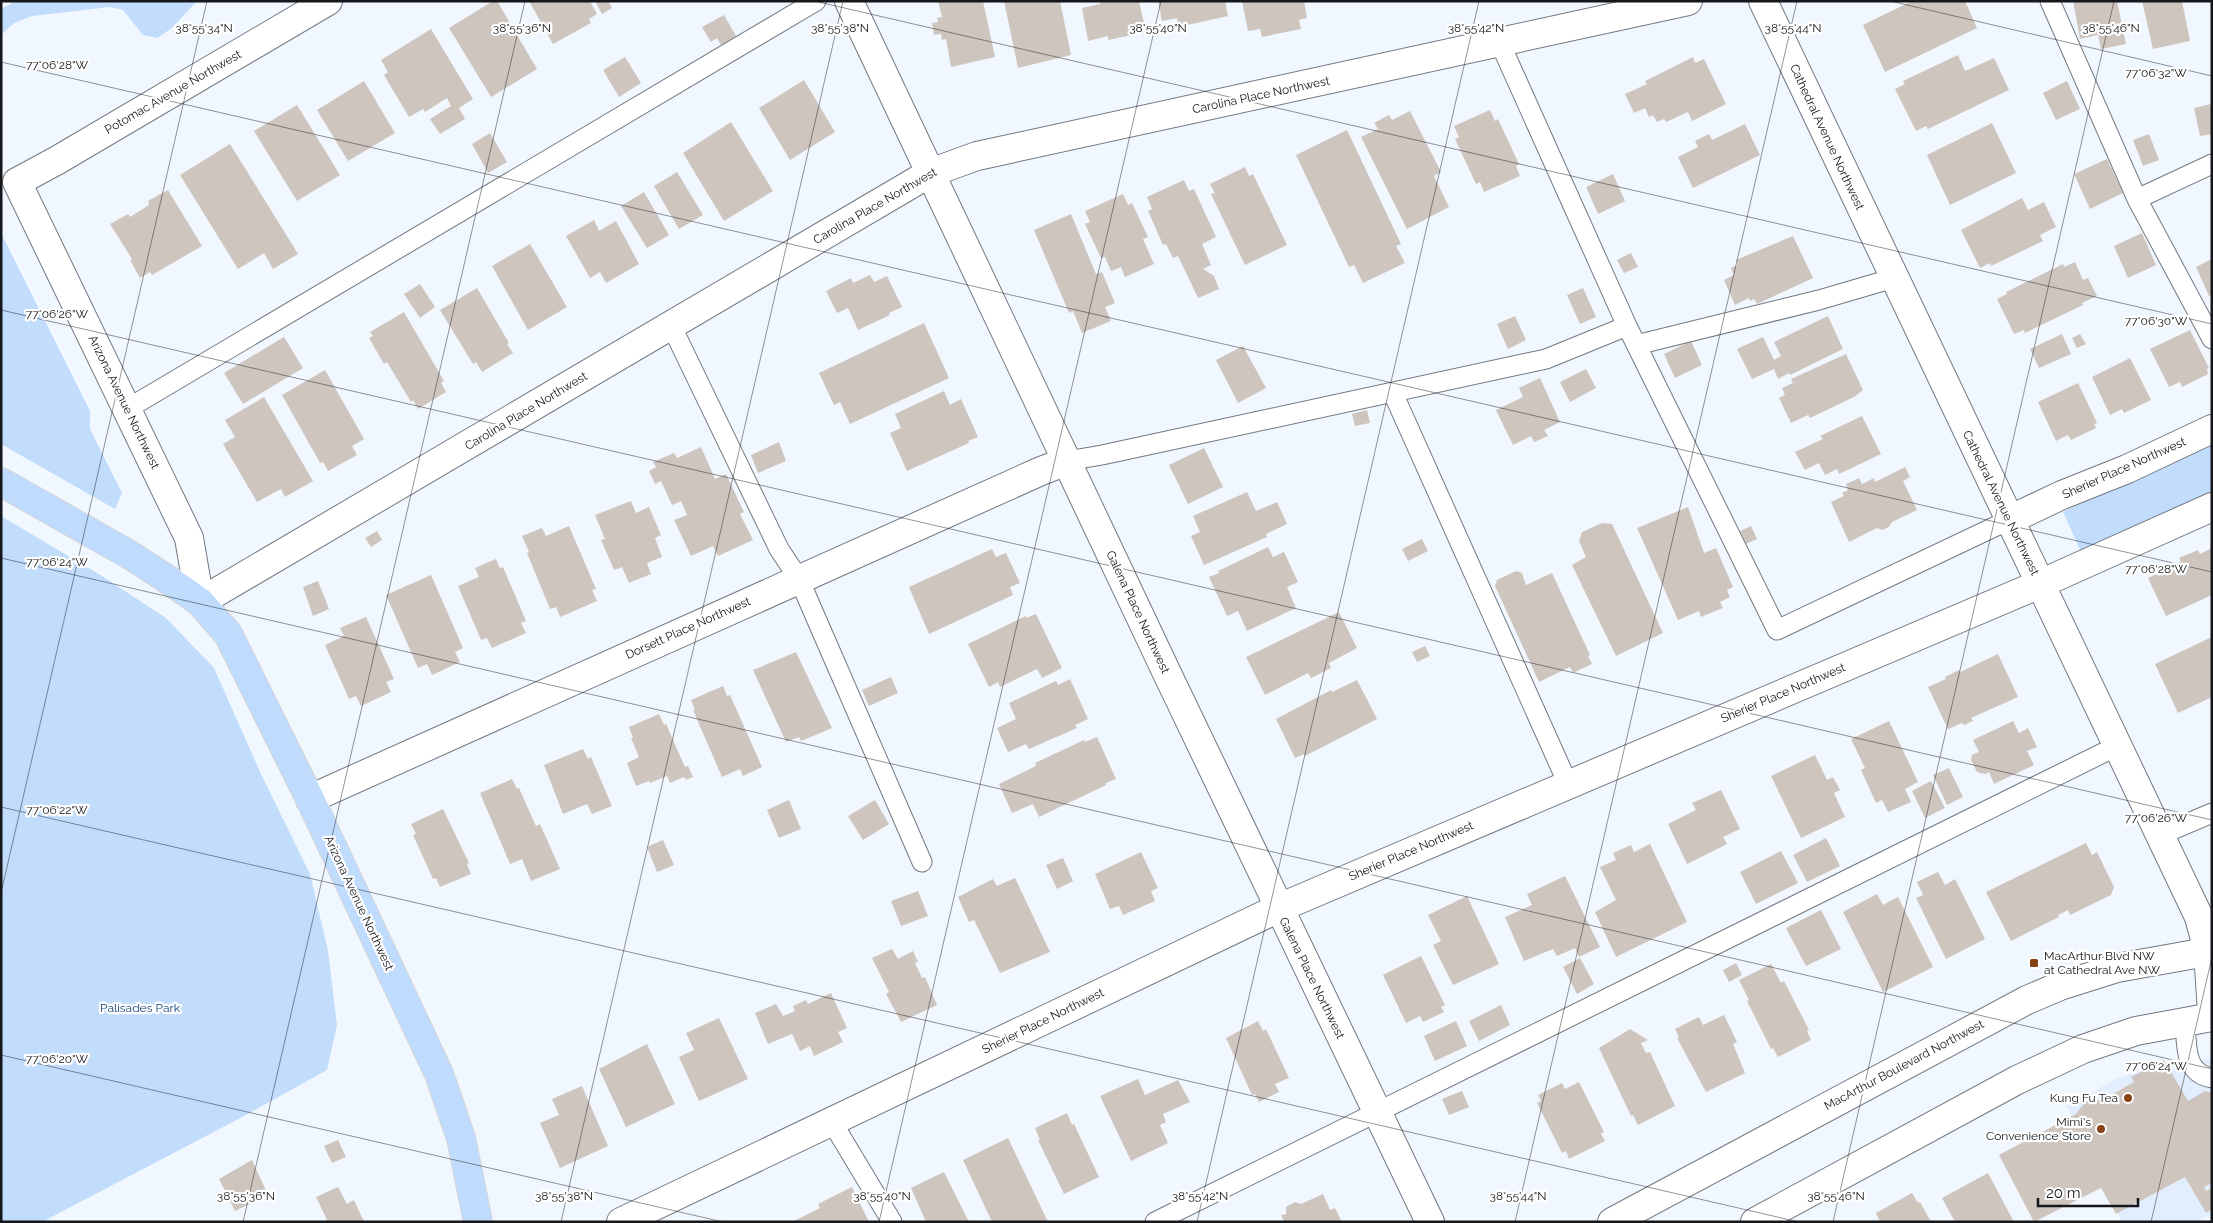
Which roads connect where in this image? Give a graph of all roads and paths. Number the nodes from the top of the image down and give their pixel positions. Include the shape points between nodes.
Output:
1 (328, 1) edge
2 (816, 1) edge
3 (849, 1) edge
4 (1688, 1) edge
5 (1763, 1) edge
6 (2050, 1) edge
7 (1500, 43) junction
8 (2212, 164) edge
9 (930, 173) junction
10 (17, 182) joint
11 (2137, 199) junction
12 (1894, 278) junction
13 (671, 325) junction
14 (1627, 326) junction
15 (2212, 339) edge
16 (1636, 345) junction
17 (1393, 393) junction
18 (127, 410) junction
19 (2212, 429) edge
20 (1067, 461) junction
21 (1, 482) edge
22 (2212, 507) edge
23 (2009, 520) junction
24 (799, 579) junction
25 (2040, 584) junction
26 (200, 602) junction
27 (2117, 746) junction
28 (1568, 784) junction
29 (310, 799) junction
30 (2212, 813) edge
31 (2160, 835) junction
32 (922, 862) dead end
33 (1279, 908) junction
34 (2210, 951) edge
35 (2212, 1012) edge
36 (2199, 1019) edge
37 (2212, 1078) edge
38 (1377, 1112) junction
39 (832, 1122) junction
40 (478, 1222) edge
41 (621, 1222) edge
42 (892, 1222) edge
43 (1155, 1222) edge
44 (1430, 1222) edge
45 (1612, 1222) edge
46 (1755, 1222) edge

1 - 10 street, Potomac Avenue Northwest
2 - 18 lane
3 - 9 street, Galena Place Northwest
4 - 7 street, Carolina Place Northwest
5 - 12 street, Cathedral Avenue Northwest
6 - 11 lane
7 - 9 street, Carolina Place Northwest via 976,156
7 - 14 lane
8 - 11 lane
9 - 13 street, Carolina Place Northwest
9 - 20 street, Galena Place Northwest
10 - 18 street, Arizona Avenue Northwest
11 - 15 lane
12 - 16 lane
12 - 23 street, Cathedral Avenue Northwest
13 - 24 lane via 779,549
13 - 26 street, Carolina Place Northwest
14 - 16 lane
14 - 17 lane via 1546,359
16 - 23 lane via 1777,630
17 - 20 lane
17 - 28 lane
18 - 26 street, Arizona Avenue Northwest via 189,538
19 - 23 street, Sherier Place Northwest
20 - 24 street, Dorsett Place Northwest
20 - 33 street, Galena Place Northwest
21 - 26 main road, Arizona Avenue Northwest via 130,555
22 - 25 street, Sherier Place Northwest
23 - 25 street, Cathedral Avenue Northwest
24 - 29 street, Dorsett Place Northwest
24 - 32 lane
25 - 27 street, Cathedral Avenue Northwest
25 - 28 street, Sherier Place Northwest
26 - 29 main road, Arizona Avenue Northwest via 228,634
27 - 31 street, Cathedral Avenue Northwest
27 - 38 lane
28 - 33 street, Sherier Place Northwest
29 - 40 main road, Arizona Avenue Northwest via 439,1074 461,1138
30 - 31 lane
31 - 34 street, Cathedral Avenue Northwest via 2199,917
33 - 38 street, Galena Place Northwest
33 - 39 street, Sherier Place Northwest
34 - 35 street, Cathedral Avenue Northwest
34 - 45 street, MacArthur Boulevard Northwest via 2116,968 2027,1000
36 - 37 lane via 2188,1056 2190,1065 2202,1077
36 - 46 street via 2136,1031 2083,1049 2017,1080
38 - 43 lane
38 - 44 street, Galena Place Northwest
39 - 41 street, Sherier Place Northwest
39 - 42 lane

